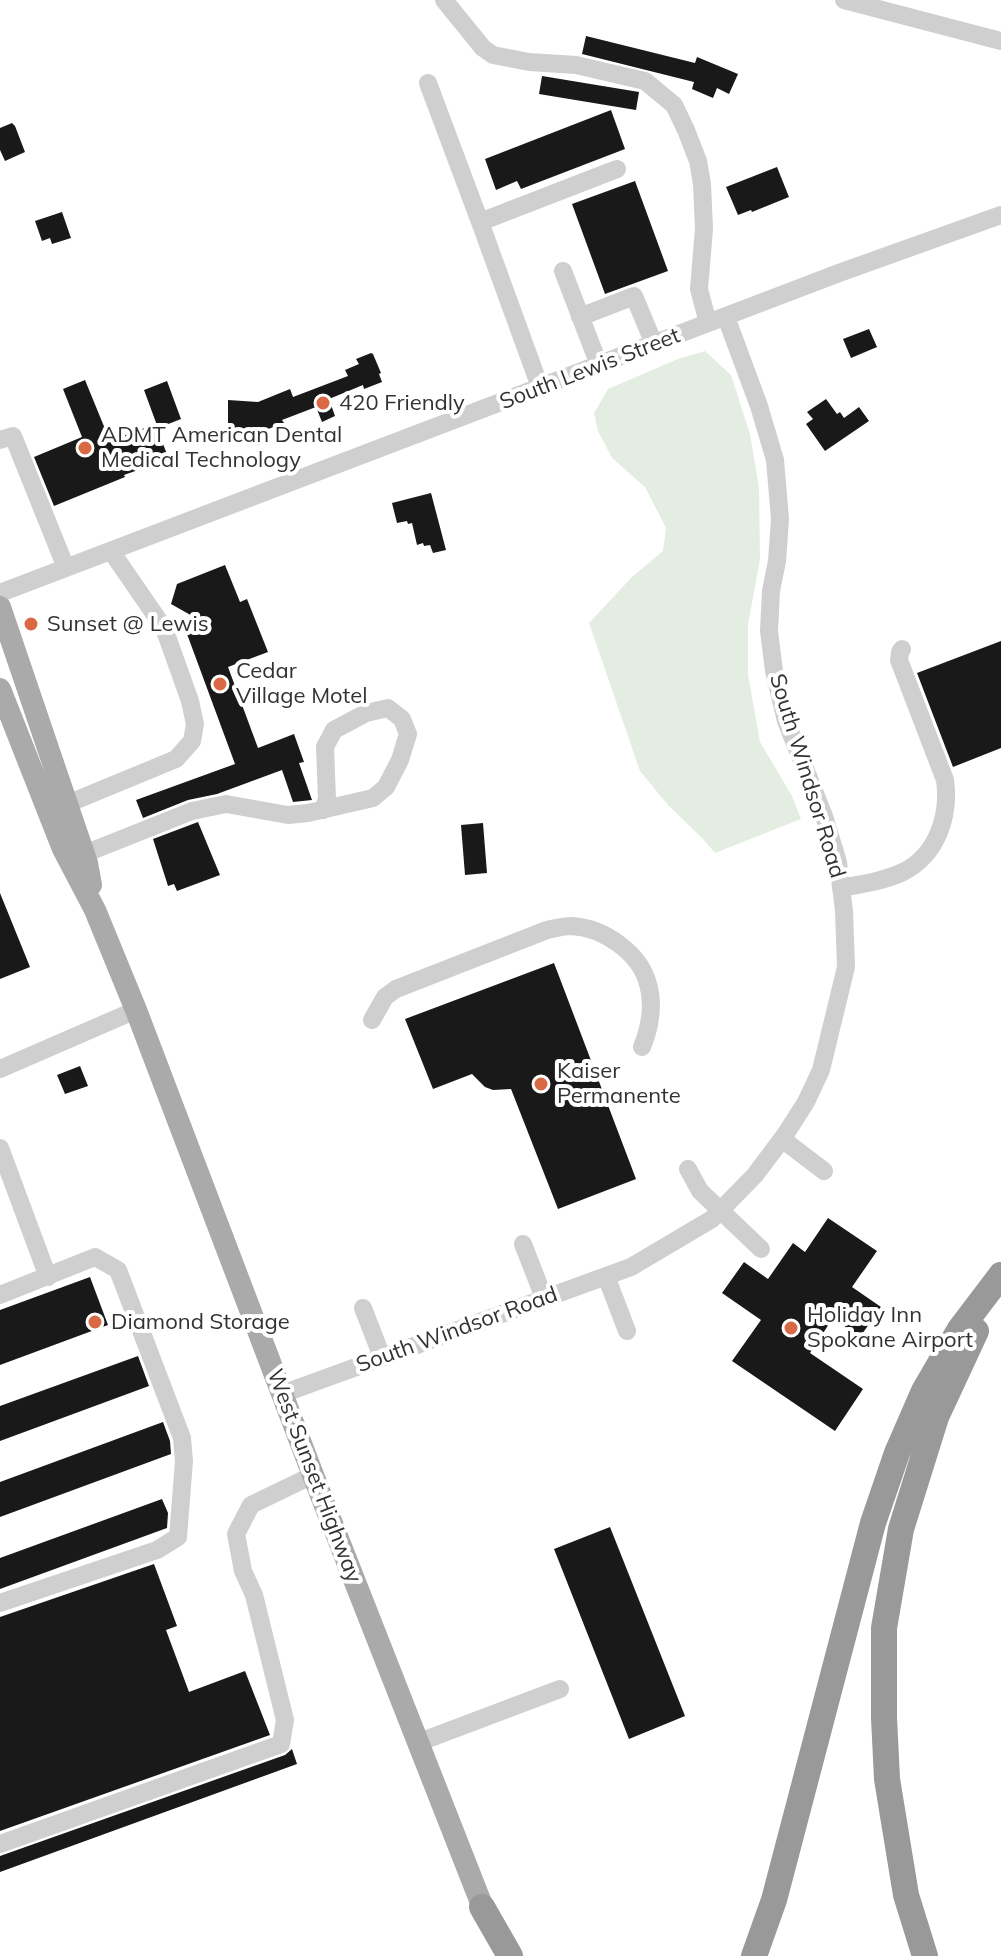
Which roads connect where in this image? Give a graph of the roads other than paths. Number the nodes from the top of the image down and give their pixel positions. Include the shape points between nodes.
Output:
1 (444, 0) edge
2 (844, 0) edge
3 (1001, 41) edge
4 (428, 83) dead end
5 (617, 169) dead end
6 (1001, 215) edge
7 (480, 222) junction
8 (563, 271) dead end
9 (580, 317) junction
10 (717, 320) junction
11 (654, 344) junction
12 (599, 365) junction
13 (540, 387) junction
14 (0, 440) edge
15 (111, 551) junction
16 (66, 568) junction
17 (0, 593) edge
18 (0, 607) edge
19 (902, 649) dead end
20 (0, 689) edge
21 (67, 804) junction
22 (323, 810) junction
23 (84, 854) junction
24 (841, 888) junction
25 (95, 910) junction
26 (136, 1010) junction
27 (372, 1020) dead end
28 (642, 1047) dead end
29 (0, 1069) edge
30 (782, 1139) junction
31 (0, 1148) edge
32 (688, 1169) dead end
33 (824, 1171) dead end
34 (720, 1211) junction
35 (523, 1244) dead end
36 (761, 1249) dead end
37 (606, 1276) junction
38 (1001, 1276) edge
39 (48, 1277) junction
40 (0, 1295) edge
41 (544, 1298) junction
42 (363, 1308) dead end
43 (627, 1331) dead end
44 (382, 1357) junction
45 (282, 1394) junction
46 (313, 1475) junction
47 (0, 1603) edge
48 (560, 1689) dead end
49 (417, 1743) junction
50 (0, 1844) edge
51 (482, 1907) junction
52 (501, 1956) edge
53 (510, 1956) edge
54 (754, 1956) edge
55 (925, 1956) edge

1 - 10 street, South Windsor Road via 493,55 576,65 645,81 674,105 698,161 704,229 699,289
2 - 3 street
4 - 7 street
5 - 7 street
6 - 10 street, South Lewis Street
7 - 13 street
8 - 9 street
9 - 11 street via 634,296
9 - 12 street
10 - 11 street, South Lewis Street
10 - 24 street, South Windsor Road via 759,406 775,460 780,519 769,631 774,671 786,721 824,816
11 - 12 street, South Lewis Street
12 - 13 street, South Lewis Street
13 - 15 street, South Lewis Street
14 - 16 street via 13,436
15 - 16 street, South Lewis Street
15 - 21 street via 164,628 195,724 192,741 176,759
16 - 17 street, South Lewis Street
18 - 21 main road, West Sunset Highway
19 - 24 street via 899,660 945,780 942,824 927,852 904,871
20 - 25 main road, West Sunset Highway via 63,849
21 - 23 main road, West Sunset Highway
22 - 22 street via 373,798 386,787 408,734 402,719 388,708 334,730 325,747
22 - 23 street via 288,815 226,804 192,811
23 - 25 main road, West Sunset Highway
24 - 30 street, South Windsor Road via 846,967 834,1020 821,1070
25 - 26 main road, West Sunset Highway
26 - 29 street
26 - 45 main road, West Sunset Highway
27 - 28 street via 396,989 547,930 575,926 610,938 641,967 651,996
30 - 33 street
30 - 34 street, South Windsor Road
31 - 39 street
32 - 34 street
34 - 36 street
34 - 37 street, South Windsor Road via 631,1267
35 - 41 street
37 - 41 street, South Windsor Road
37 - 43 street
38 - 54 highway via 931,1378 897,1453
38 - 55 highway via 936,1417 901,1529 884,1628 887,1779 906,1895
39 - 40 street
39 - 47 street via 95,1257 118,1270 182,1438 178,1537 157,1550
41 - 44 street, South Windsor Road
42 - 44 street
44 - 45 street, South Windsor Road
45 - 46 main road, West Sunset Highway
46 - 49 main road, West Sunset Highway
46 - 50 street via 251,1505 236,1534 285,1720 281,1744
48 - 49 street
49 - 51 main road, West Sunset Highway
51 - 52 main road, West Sunset Highway
51 - 53 highway

